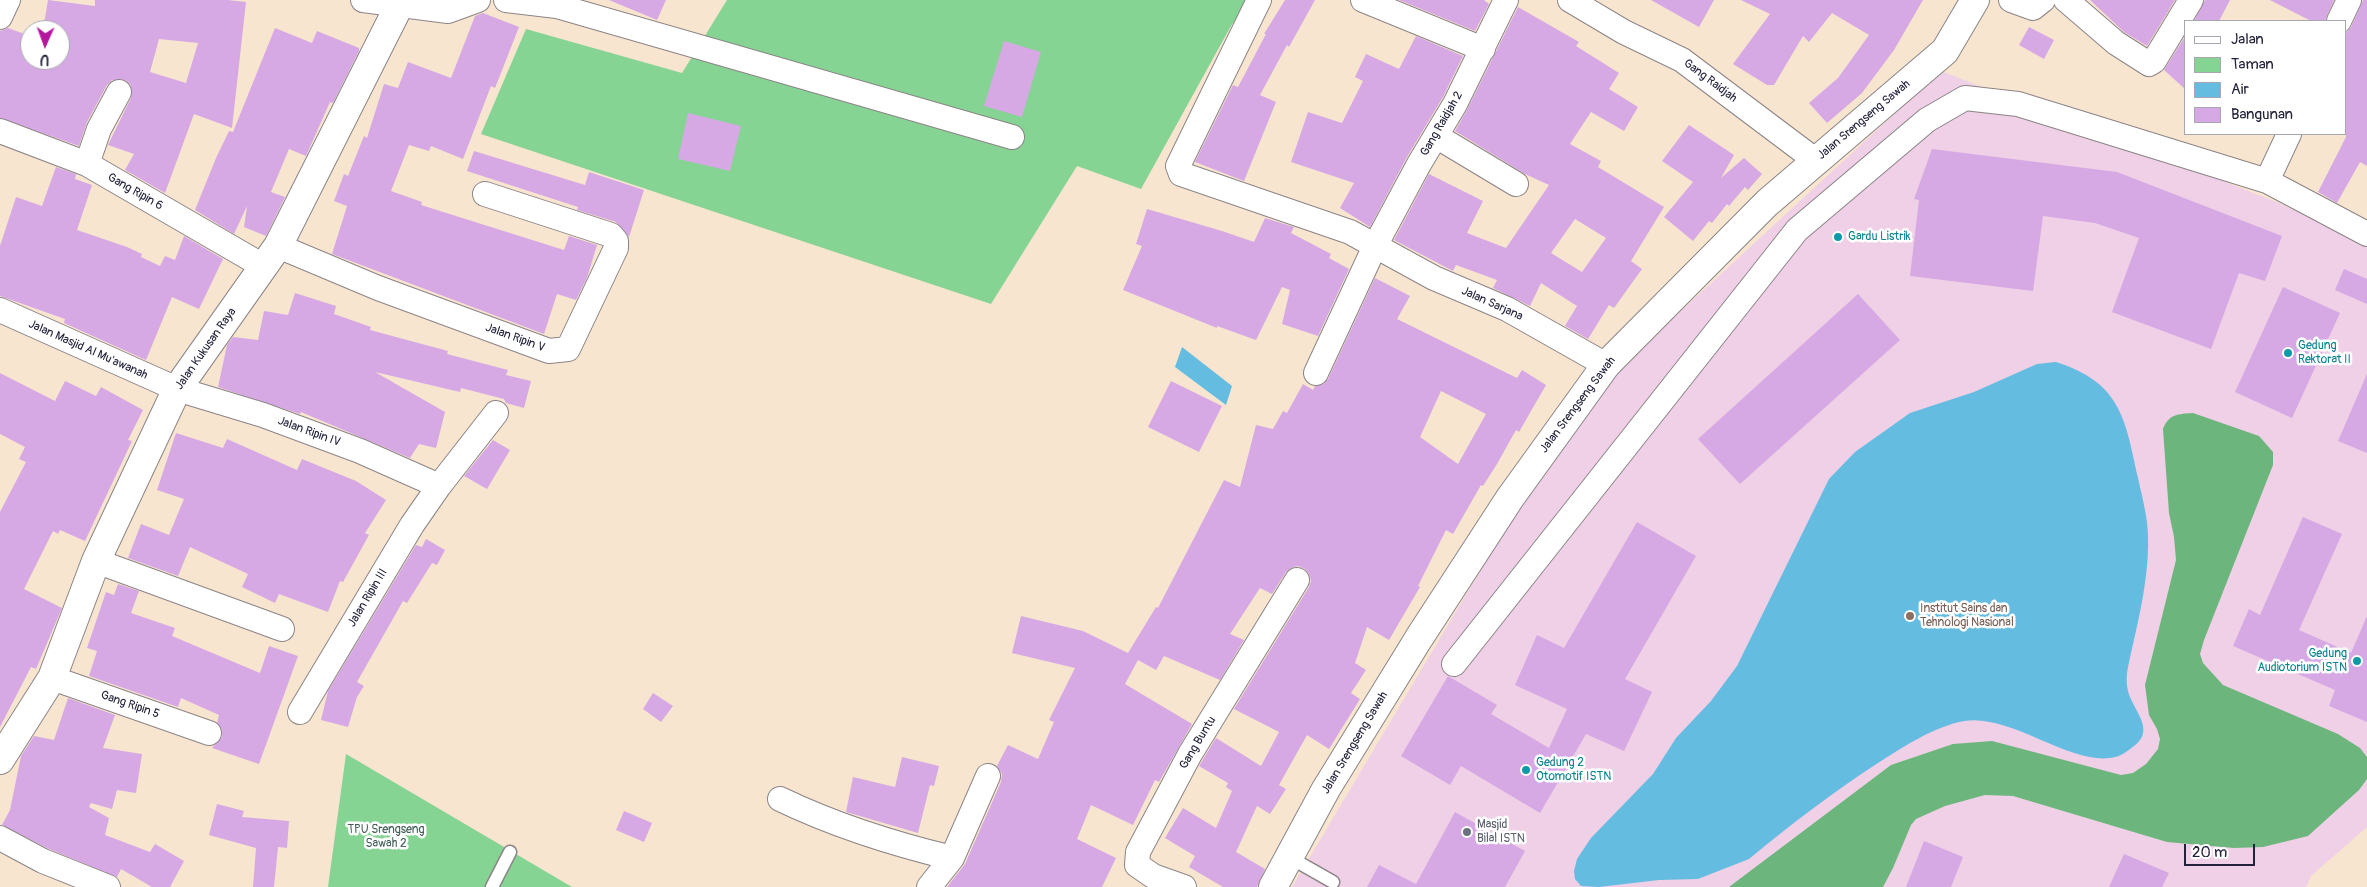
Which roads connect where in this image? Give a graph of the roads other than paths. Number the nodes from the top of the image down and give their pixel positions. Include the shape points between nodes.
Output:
1 (8, 0) edge
2 (363, 0) edge
3 (478, 0) edge
4 (506, 0) edge
5 (1259, 0) edge
6 (1363, 0) edge
7 (1506, 0) edge
8 (1570, 0) edge
9 (1975, 0) edge
10 (2011, 0) edge
11 (2042, 0) edge
12 (2066, 0) edge
13 (2191, 0) edge
14 (2349, 0) edge
15 (402, 2) edge
16 (0, 17) edge
17 (2339, 20) edge
18 (1483, 49) junction
19 (119, 92) dead end
20 (0, 131) edge
21 (2289, 135) edge
22 (1436, 136) junction
23 (1012, 138) dead end
24 (1815, 160) junction
25 (87, 164) junction
26 (2267, 181) junction
27 (1516, 184) dead end
28 (485, 194) dead end
29 (2367, 234) edge
30 (1375, 246) junction
31 (270, 256) junction
32 (0, 310) edge
33 (1606, 365) junction
34 (1316, 373) dead end
35 (177, 389) junction
36 (496, 413) dead end
37 (438, 486) junction
38 (96, 561) junction
39 (1297, 580) dead end
40 (282, 629) dead end
41 (1454, 664) dead end
42 (52, 678) junction
43 (300, 712) dead end
44 (208, 733) dead end
45 (0, 760) edge
46 (988, 776) dead end
47 (780, 799) dead end
48 (0, 838) edge
49 (510, 852) dead end
50 (952, 858) junction
51 (1289, 858) junction
52 (1333, 882) dead end
53 (108, 887) edge
54 (492, 887) edge
55 (929, 887) edge
56 (1184, 887) edge
57 (1273, 887) edge

1 - 16 street
2 - 15 street
3 - 15 street via 448,10
4 - 23 street via 558,6
5 - 30 street, Jalan Sarjana via 1178,166 1180,174 1350,232
6 - 18 street
7 - 18 street, Gang Raidjah 2
8 - 24 street, Gang Raidjah via 1624,32 1682,60
9 - 24 street, Jalan Srengseng Sawah via 1945,51
10 - 11 street via 2030,8 2036,8
12 - 13 street via 2116,43 2149,64 2154,61
14 - 17 street
15 - 31 street, Jalan Kukusan Raya
18 - 22 street, Gang Raidjah 2
19 - 25 street via 99,129
20 - 25 street, Gang Ripin 6
21 - 26 street
22 - 27 street
22 - 30 street, Gang Raidjah 2
24 - 33 street, Jalan Srengseng Sawah via 1767,202
25 - 31 street, Gang Ripin 6
26 - 29 street
26 - 41 street via 2018,104 1965,98 1927,120 1797,230
28 - 31 street, Jalan Ripin V via 611,235 616,241 616,248 568,349 549,351 378,288
30 - 33 street, Jalan Sarjana via 1434,278 1507,309
30 - 34 street, Gang Raidjah 2
31 - 35 street, Jalan Kukusan Raya
32 - 35 street, Jalan Masjid Al Mu'awanah
33 - 51 street, Jalan Srengseng Sawah via 1510,498 1452,587 1326,789
35 - 37 street, Jalan Ripin IV via 263,415 360,451
35 - 38 street, Jalan Kukusan Raya
36 - 37 street, Jalan Ripin III
37 - 43 street, Jalan Ripin III
38 - 40 street
38 - 42 street, Jalan Kukusan Raya
39 - 56 street, Gang Buntu via 1190,754 1138,852 1137,865 1144,871
42 - 44 street, Gang Ripin 5
42 - 45 street, Jalan Kukusan Raya
46 - 50 street
47 - 50 street via 828,819
48 - 53 street
49 - 54 lane
50 - 55 street
51 - 52 lane
51 - 57 street, Jalan Srengseng Sawah

